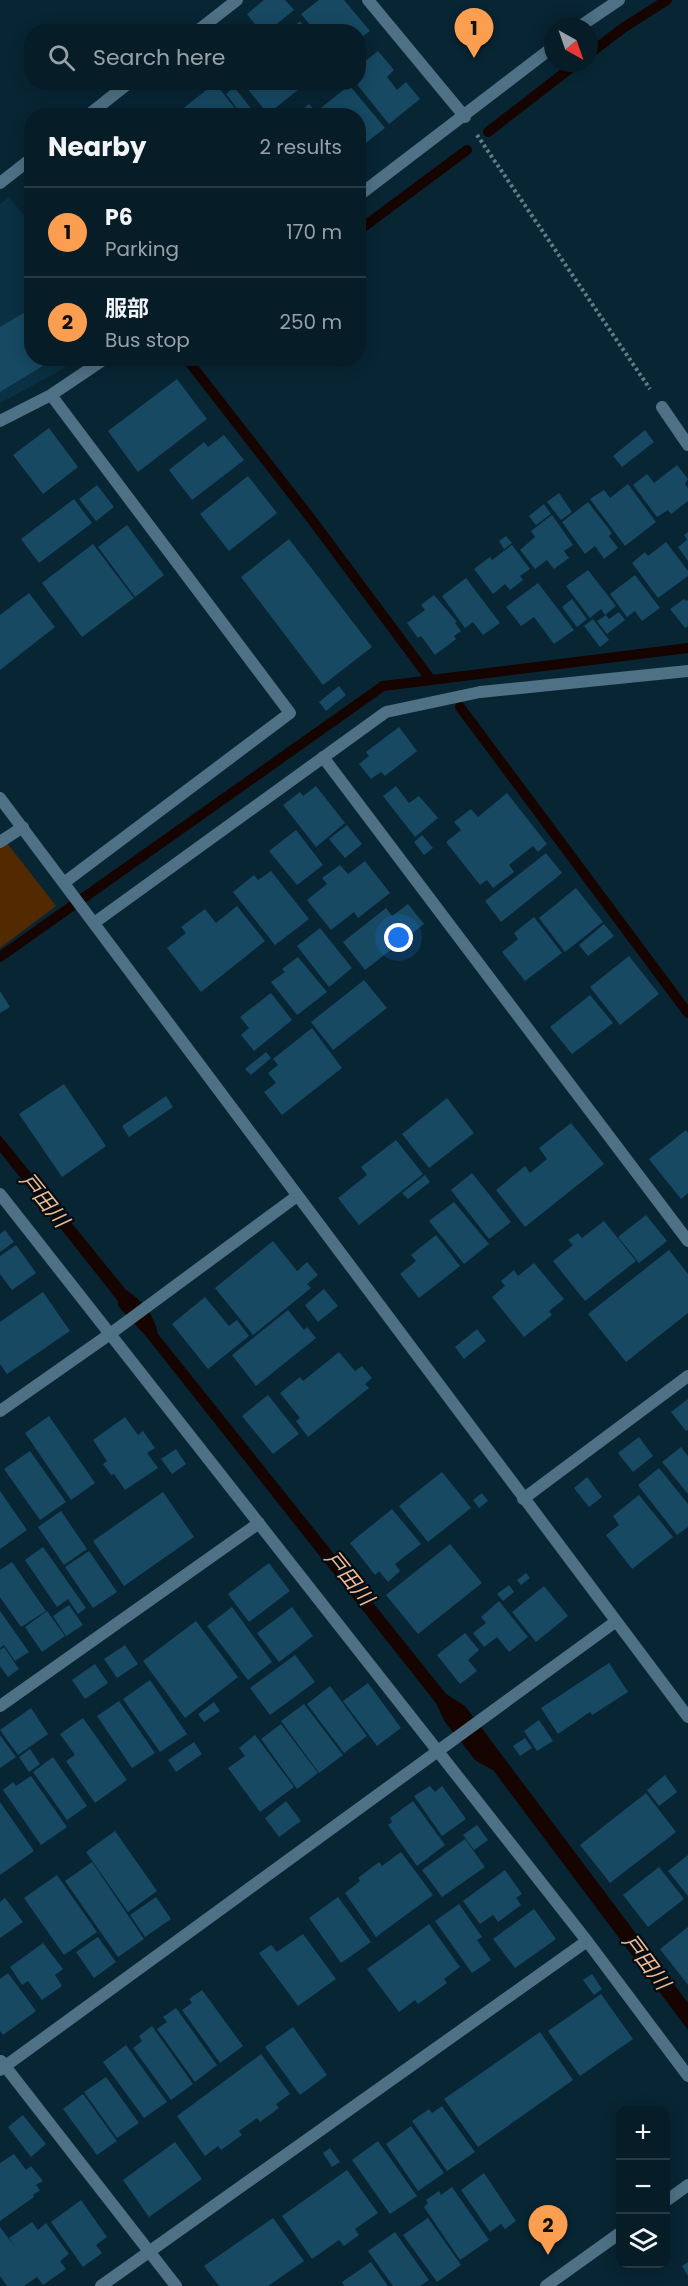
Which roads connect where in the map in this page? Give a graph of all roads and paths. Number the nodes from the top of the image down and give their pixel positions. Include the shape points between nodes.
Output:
1 (237, 0) edge
2 (368, 0) edge
3 (619, 0) edge
4 (592, 18) edge
5 (206, 24) edge
6 (544, 54) edge
7 (120, 90) edge
8 (97, 108) edge
9 (465, 117) junction
10 (24, 164) edge
11 (0, 183) edge
12 (366, 190) edge
13 (94, 366) edge
14 (51, 395) junction
15 (662, 407) joint
16 (0, 420) edge
17 (688, 445) edge
18 (688, 670) edge
19 (323, 758) junction
20 (0, 798) edge
21 (23, 827) junction
22 (0, 842) edge
23 (65, 882) junction
24 (94, 923) junction
25 (0, 1194) edge
26 (297, 1196) junction
27 (688, 1241) edge
28 (110, 1334) junction
29 (688, 1376) edge
30 (0, 1411) edge
31 (523, 1499) junction
32 (259, 1523) junction
33 (615, 1622) junction
34 (0, 1706) edge
35 (688, 1717) edge
36 (438, 1751) junction
37 (587, 1941) junction
38 (2, 2066) edge
39 (688, 2076) edge
40 (688, 2186) edge
41 (670, 2198) edge
42 (616, 2237) edge
43 (149, 2252) junction
44 (101, 2286) edge
45 (176, 2286) edge
46 (546, 2286) edge

1 - 5 street
2 - 9 street
3 - 4 street
6 - 9 street
7 - 8 street
9 - 12 street
9 - 15 path
10 - 11 street
13 - 14 street
14 - 16 street
14 - 23 street via 290,713
15 - 17 street
18 - 19 street via 480,692 386,712
19 - 24 street
19 - 27 street
20 - 21 street
21 - 22 street
21 - 23 street
23 - 24 street
24 - 26 street
25 - 28 street
26 - 28 street
26 - 31 street
28 - 30 street
28 - 32 street
29 - 31 street
31 - 33 street
32 - 34 street
32 - 36 street
33 - 35 street
33 - 36 street
36 - 37 street
36 - 38 street
37 - 39 street
37 - 43 street
38 - 43 street
40 - 41 street
42 - 46 street
43 - 44 street
43 - 45 street

